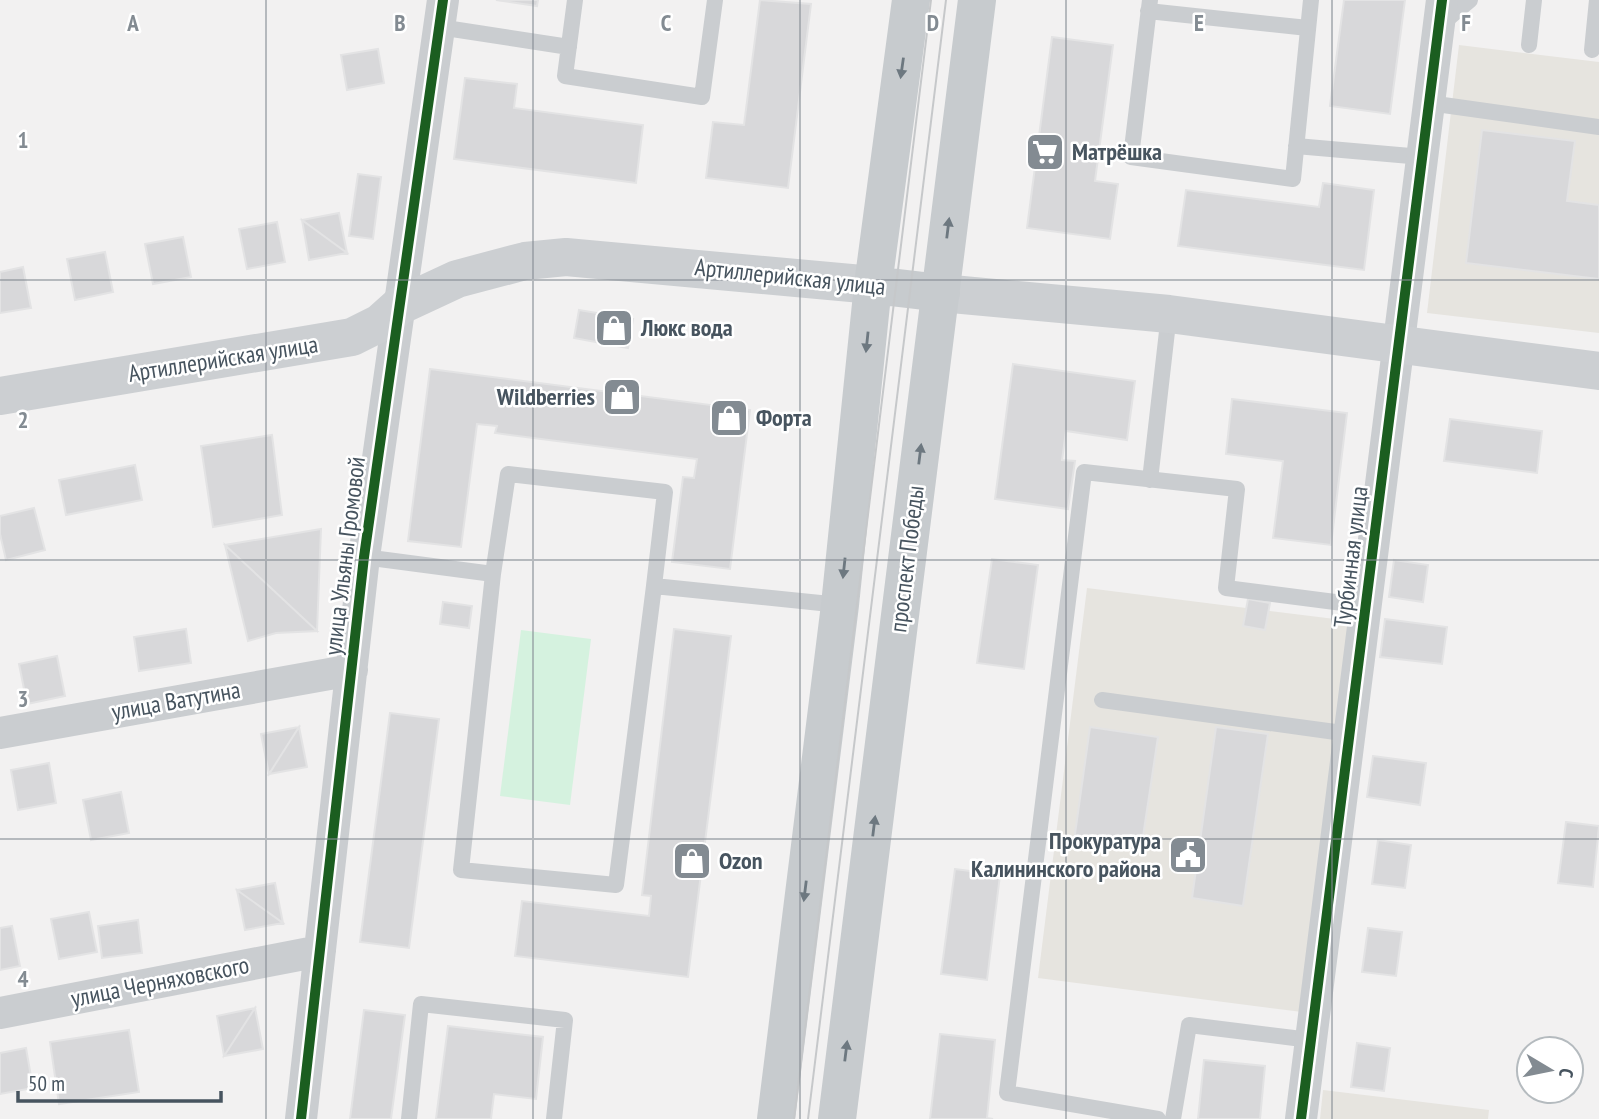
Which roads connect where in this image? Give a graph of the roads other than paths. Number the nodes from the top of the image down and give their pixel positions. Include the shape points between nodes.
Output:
1 (575, 0) edge
2 (715, 0) edge
3 (911, 0) edge
4 (977, 0) edge
5 (1311, 0) edge
6 (1470, 0) edge
7 (1534, 0) edge
8 (1597, 0) edge
9 (1149, 5) edge
10 (441, 13) edge
11 (1440, 13) edge
12 (1308, 29) junction
13 (1529, 45) dead end
14 (569, 47) junction
15 (1592, 50) dead end
16 (1429, 103) junction
17 (1599, 127) edge
18 (1296, 146) junction
19 (1422, 157) junction
20 (873, 285) junction
21 (941, 293) junction
22 (399, 306) junction
23 (1169, 314) junction
24 (1399, 344) junction
25 (1599, 371) edge
26 (0, 396) edge
27 (1150, 480) junction
28 (364, 558) junction
29 (493, 574) junction
30 (654, 586) junction
31 (840, 605) junction
32 (1366, 606) junction
33 (352, 670) junction
34 (1102, 699) dead end
35 (0, 733) edge
36 (1350, 734) junction
37 (320, 951) junction
38 (0, 1013) edge
39 (1310, 1040) junction
40 (300, 1119) edge
41 (409, 1119) edge
42 (554, 1119) edge
43 (776, 1119) edge
44 (837, 1119) edge
45 (1158, 1119) edge
46 (1173, 1119) edge
47 (1301, 1119) edge

1 - 14 lane
2 - 14 lane via 702,97 565,76
3 -> 20 main road
21 -> 4 main road, проспект Победы
5 - 12 lane
6 - 11 lane
7 - 13 lane
8 - 15 lane
9 - 12 lane
9 - 18 lane via 1131,158 1293,179
10 - 14 lane
10 - 22 street, улица Ульяны Громовой
11 - 16 street, Турбинная улица
12 - 18 lane
16 - 17 lane
16 - 19 street, Турбинная улица
18 - 19 lane
19 - 24 street, Турбинная улица
20 - 21 main road, Артиллерийская улица
20 - 22 street, Артиллерийская улица via 566,257 525,261 457,279
20 -> 31 main road
21 - 23 street, Артиллерийская улица
44 -> 21 main road, проспект Победы
22 - 26 street, Артиллерийская улица via 380,323 352,337
22 - 28 street, улица Ульяны Громовой
23 - 24 street, Артиллерийская улица
23 - 27 lane
24 - 25 street, Артиллерийская улица
24 - 32 street, Турбинная улица
27 - 32 lane via 1237,489 1226,588
27 - 45 lane via 1084,472 1007,1093
28 - 29 lane
28 - 33 street, улица Ульяны Громовой
29 - 30 lane via 508,474 665,492
29 - 30 lane via 461,870 616,885
30 - 31 lane
31 -> 43 main road
32 - 36 street, Турбинная улица
33 - 35 street, улица Ватутина
33 - 37 street, улица Ульяны Громовой
34 - 36 lane
36 - 39 street, Турбинная улица
37 - 38 street, улица Черняховского
37 - 40 street, улица Ульяны Громовой
39 - 46 lane via 1189,1025
39 - 47 street, Турбинная улица
41 - 42 lane via 421,1004 565,1020

